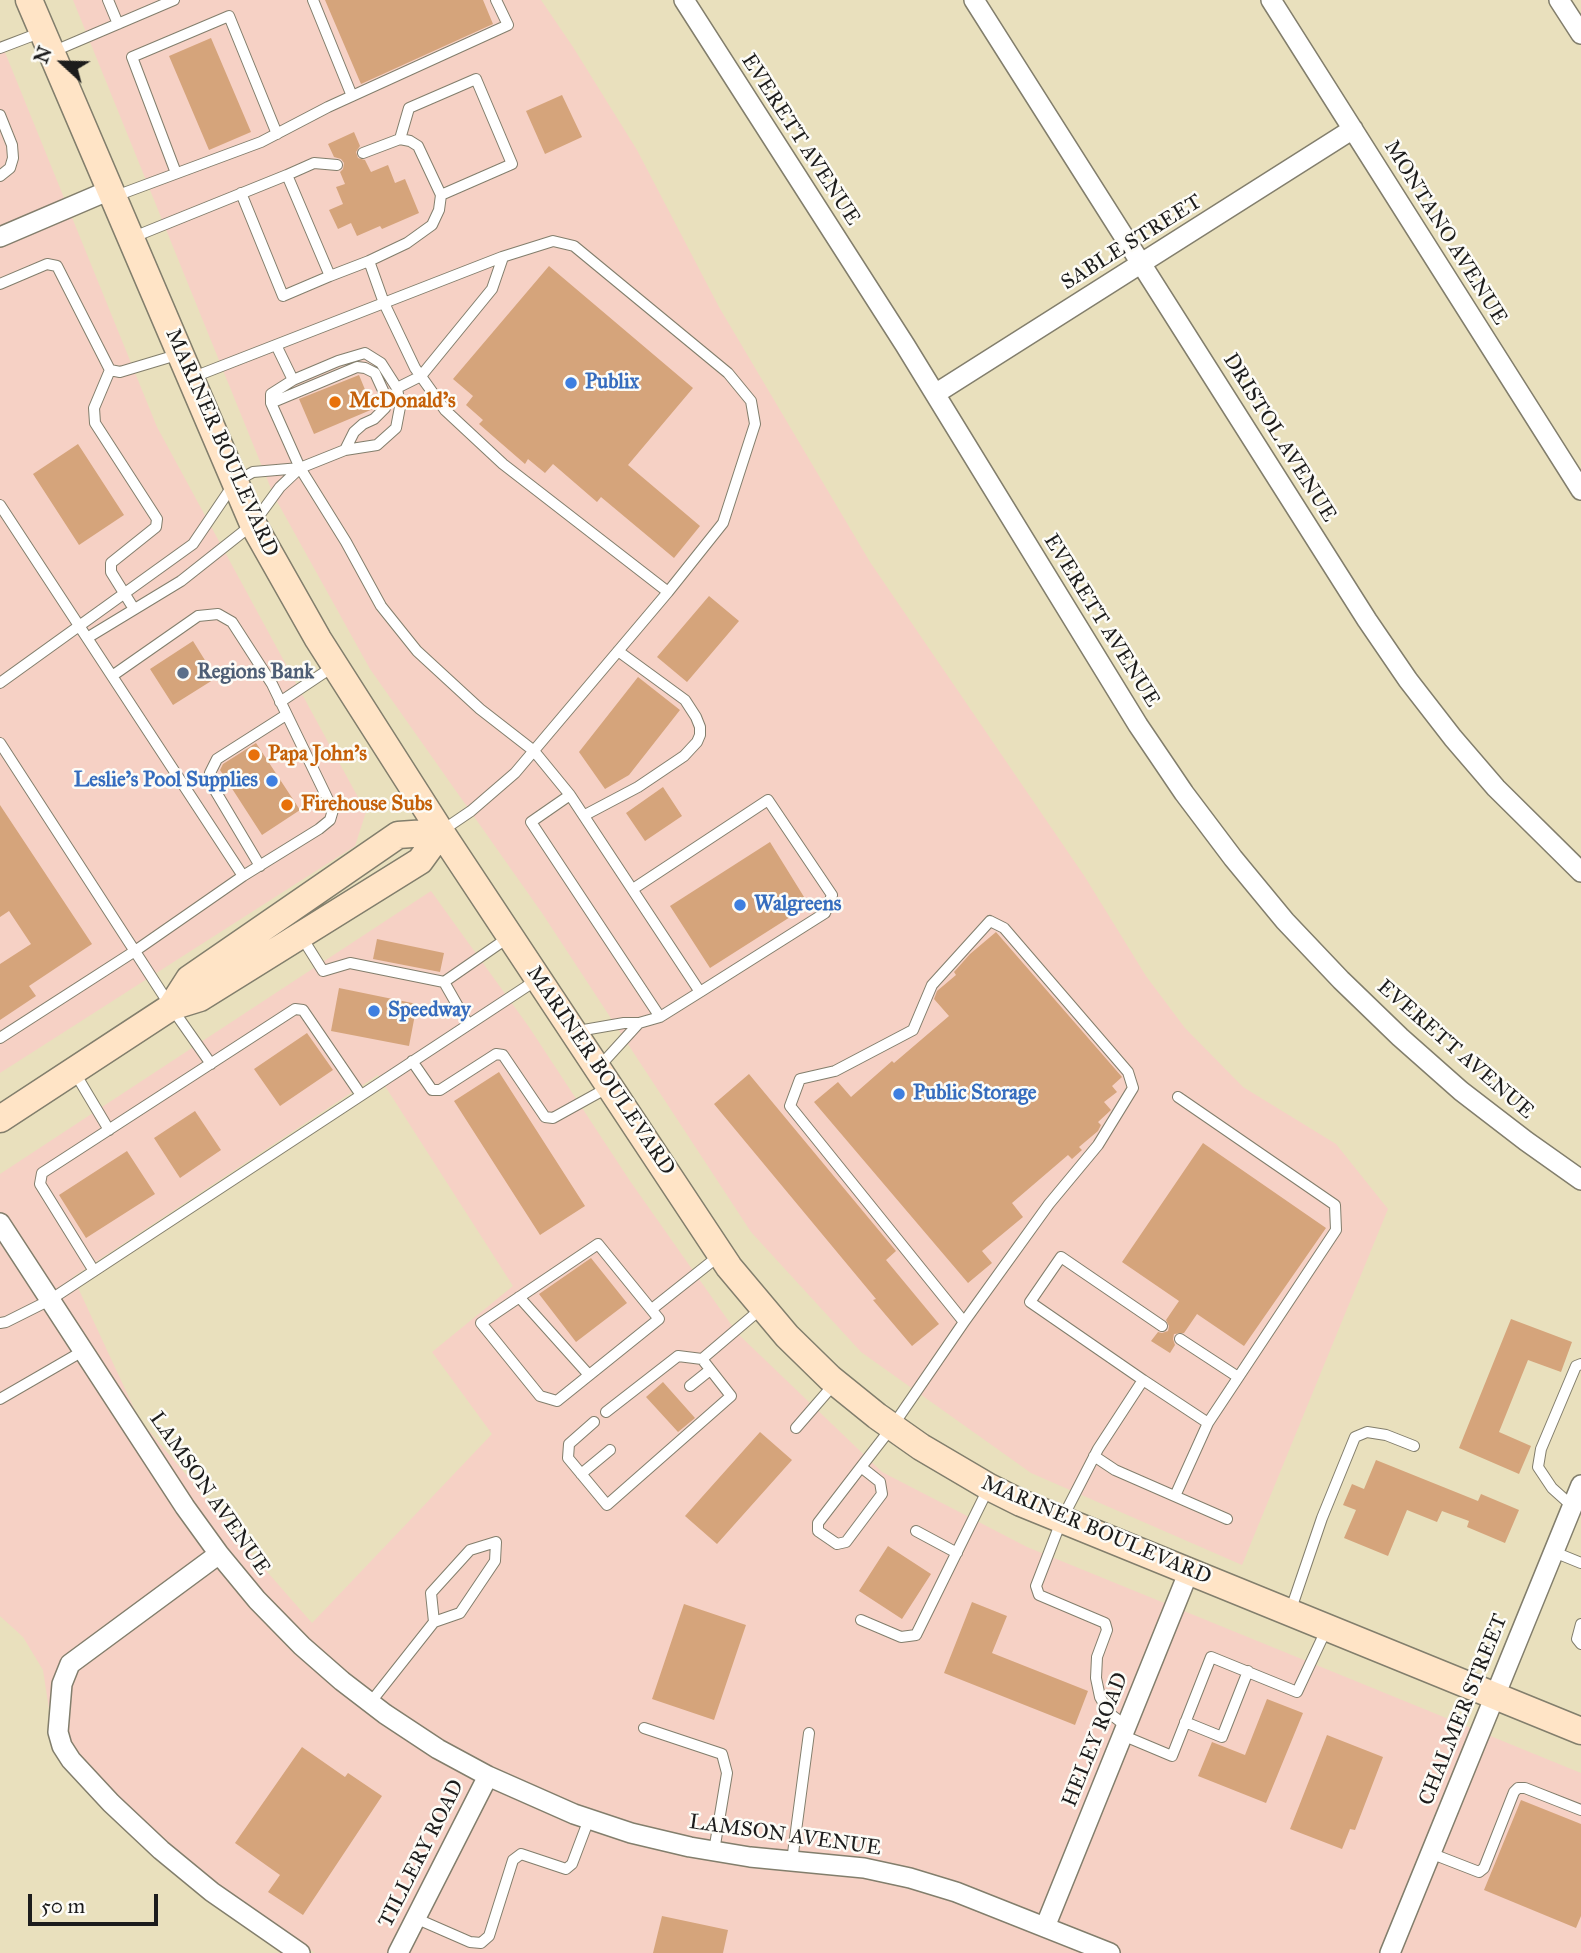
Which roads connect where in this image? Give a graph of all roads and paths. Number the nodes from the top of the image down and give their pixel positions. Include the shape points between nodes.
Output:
1 (29, 0) edge
2 (108, 0) edge
3 (174, 0) edge
4 (313, 0) edge
5 (496, 0) edge
6 (684, 0) edge
7 (974, 0) edge
8 (1271, 0) edge
9 (1559, 0) edge
10 (118, 24) junction
11 (1581, 34) edge
12 (47, 42) junction
13 (0, 48) edge
14 (352, 96) junction
15 (0, 115) edge
16 (1353, 130) junction
17 (277, 134) junction
18 (400, 139) junction
19 (363, 153) dead end
20 (337, 165) dead end
21 (176, 173) junction
22 (287, 175) junction
23 (0, 176) edge
24 (111, 194) junction
25 (241, 194) junction
26 (441, 195) junction
27 (0, 237) edge
28 (131, 238) junction
29 (503, 257) junction
30 (369, 261) junction
31 (1142, 264) junction
32 (330, 276) junction
33 (0, 284) edge
34 (384, 303) junction
35 (276, 345) junction
36 (185, 366) junction
37 (110, 370) junction
38 (421, 376) junction
39 (293, 380) junction
40 (397, 388) junction
41 (935, 394) junction
42 (271, 404) junction
43 (345, 450) junction
44 (300, 468) junction
45 (235, 482) junction
46 (1581, 490) edge
47 (0, 505) edge
48 (253, 524) junction
49 (668, 592) junction
50 (124, 593) junction
51 (134, 609) junction
52 (79, 625) junction
53 (88, 638) junction
54 (618, 651) junction
55 (335, 666) junction
56 (112, 676) junction
57 (0, 683) edge
58 (281, 702) junction
59 (286, 715) junction
60 (0, 743) edge
61 (534, 751) junction
62 (570, 795) junction
63 (585, 815) junction
64 (441, 832) junction
65 (260, 866) junction
66 (1581, 872) edge
67 (243, 876) junction
68 (633, 889) junction
69 (300, 935) junction
70 (510, 936) junction
71 (135, 951) junction
72 (538, 978) junction
73 (444, 982) junction
74 (700, 992) junction
75 (171, 1007) junction
76 (660, 1017) junction
77 (639, 1023) junction
78 (468, 1024) junction
79 (574, 1032) junction
80 (0, 1038) edge
81 (412, 1061) junction
82 (211, 1064) junction
83 (74, 1070) junction
84 (604, 1078) junction
85 (361, 1095) junction
86 (1178, 1097) dead end
87 (0, 1119) edge
88 (110, 1129) junction
89 (1581, 1180) edge
90 (0, 1223) edge
91 (721, 1254) junction
92 (94, 1271) junction
93 (519, 1297) junction
94 (50, 1300) junction
95 (762, 1308) junction
96 (652, 1309) junction
97 (964, 1322) junction
98 (0, 1323) edge
99 (1162, 1326) dead end
100 (1180, 1339) dead end
101 (83, 1351) junction
102 (702, 1359) junction
103 (1581, 1363) edge
104 (710, 1370) junction
105 (589, 1375) junction
106 (1238, 1377) junction
107 (1143, 1380) junction
108 (835, 1382) junction
109 (690, 1386) dead end
110 (0, 1399) edge
111 (606, 1412) dead end
112 (594, 1422) dead end
113 (1208, 1423) junction
114 (796, 1427) dead end
115 (892, 1427) junction
116 (1414, 1446) dead end
117 (610, 1450) dead end
118 (1094, 1456) junction
119 (861, 1467) junction
120 (581, 1474) junction
121 (1581, 1485) edge
122 (989, 1487) junction
123 (1175, 1496) junction
124 (1573, 1506) junction
125 (1062, 1519) junction
126 (1227, 1519) dead end
127 (916, 1531) dead end
128 (1553, 1552) junction
129 (957, 1553) junction
130 (219, 1554) junction
131 (1581, 1563) edge
132 (1189, 1571) junction
133 (1290, 1612) junction
134 (861, 1620) dead end
135 (434, 1622) junction
136 (1581, 1624) edge
137 (1327, 1627) junction
138 (1581, 1644) edge
139 (1248, 1671) junction
140 (1494, 1695) junction
141 (370, 1703) junction
142 (1185, 1722) junction
143 (644, 1728) dead end
144 (1124, 1731) junction
145 (1581, 1731) edge
146 (809, 1732) dead end
147 (488, 1776) junction
148 (1581, 1810) edge
149 (589, 1819) junction
150 (714, 1851) junction
151 (1430, 1853) junction
152 (792, 1861) junction
153 (415, 1918) junction
154 (1045, 1927) junction
155 (300, 1953) edge
156 (398, 1953) edge
157 (1110, 1953) edge
158 (1390, 1953) edge

1 - 12 main road, MARINER BOULEVARD
2 - 10 lane
3 - 10 lane
4 - 14 lane
5 - 14 lane via 508,25
6 - 41 street, EVERETT AVENUE
7 - 31 street, DRISTOL AVENUE
8 - 16 street, MONTANO AVENUE
9 - 11 street
10 - 12 lane
12 - 13 lane
12 - 24 main road, MARINER BOULEVARD
14 - 17 lane
15 - 23 lane via 13,158
16 - 31 street, SABLE STREET
16 - 46 street, MONTANO AVENUE
17 - 21 lane
17 - 21 lane via 229,16 132,57
18 - 19 lane
18 - 26 lane via 418,146
18 - 26 lane via 409,108 476,79 512,164
20 - 22 lane via 314,163
21 - 24 lane
22 - 25 lane
22 - 32 lane
24 - 27 street
24 - 28 main road, MARINER BOULEVARD
25 - 28 lane
25 - 32 lane via 283,296
26 - 30 lane via 432,225
28 - 36 main road, MARINER BOULEVARD
29 - 34 lane
29 - 38 lane via 492,289
29 - 49 lane via 553,241 574,246 728,373 751,401 755,424 723,523
30 - 32 lane
30 - 34 lane
31 - 41 street, SABLE STREET
31 - 66 street, DRISTOL AVENUE via 1408,680 1496,788
33 - 37 lane via 47,264 57,266
34 - 35 lane
34 - 38 lane
35 - 36 lane
35 - 39 lane
36 - 37 lane
36 - 45 main road, MARINER BOULEVARD
37 - 50 lane via 94,408 95,423 157,519 156,527 111,563 111,572
38 - 40 lane
38 - 49 lane via 445,410 503,464
39 - 40 lane via 365,353 381,363
39 - 42 lane via 271,394
40 - 43 lane via 396,428 376,445
41 - 89 street, EVERETT AVENUE via 1138,725 1233,858 1294,931 1400,1037 1461,1091
42 - 43 lane via 357,367 374,373 386,397 385,408 354,432
42 - 44 lane
43 - 44 lane
44 - 45 lane via 253,472
44 - 48 lane
44 - 61 lane via 381,606 417,651
45 - 48 main road, MARINER BOULEVARD
45 - 50 lane via 192,544
47 - 52 lane
48 - 51 lane via 181,582
48 - 55 main road, MARINER BOULEVARD
49 - 54 lane
50 - 51 lane
50 - 52 lane
51 - 53 lane
52 - 53 lane
52 - 57 lane
53 - 56 lane
54 - 61 lane
54 - 63 lane via 685,700 700,735 684,756
55 - 58 lane
55 - 64 main road, MARINER BOULEVARD
56 - 58 lane via 198,616 218,614 232,622
56 - 67 lane
58 - 59 lane
59 - 65 lane via 333,810 330,820 319,829
59 - 65 lane via 217,759 210,773 213,787
60 - 71 lane
61 - 62 lane
61 - 64 lane via 516,773
62 - 63 lane
62 - 76 lane via 531,822
63 - 68 lane
64 - 69 main road via 420,861
64 - 70 main road, MARINER BOULEVARD
64 - 75 main road via 398,835 189,979
65 - 67 lane
67 - 71 lane
68 - 74 lane
68 - 74 lane via 768,800 832,895 825,913
69 - 73 lane via 323,971 350,963
69 - 75 main road via 200,998
70 - 72 main road, MARINER BOULEVARD
70 - 73 lane
71 - 75 lane
71 - 80 lane
72 - 78 lane
72 - 79 main road, MARINER BOULEVARD
73 - 78 lane
74 - 76 lane
75 - 82 lane
75 - 83 main road
76 - 77 lane
77 - 79 lane
77 - 84 lane
78 - 81 lane
79 - 84 main road, MARINER BOULEVARD
81 - 84 lane via 432,1090 440,1090 496,1054 503,1055 545,1117 553,1118
81 - 85 lane
82 - 85 lane via 295,1009 303,1010
82 - 88 lane
83 - 87 main road
83 - 88 lane
84 - 91 main road, MARINER BOULEVARD
85 - 92 lane
86 - 106 lane via 1335,1205 1336,1230
88 - 92 lane via 42,1173 40,1184
90 - 94 street, LAMSON AVENUE
91 - 95 main road, MARINER BOULEVARD
91 - 96 lane
92 - 94 lane
93 - 96 lane via 598,1244
93 - 105 lane
93 - 105 lane via 481,1323 540,1396 557,1401
94 - 98 lane
94 - 101 street, LAMSON AVENUE
95 - 102 lane
95 - 108 main road, MARINER BOULEVARD
96 - 105 lane via 659,1319
97 - 97 lane via 1098,1145 1133,1088 1128,1072 1004,928 990,920 932,985 913,1030 835,1071 800,1079 790,1105
97 - 115 lane
99 - 107 lane via 1060,1257 1030,1302
100 - 106 lane
101 - 110 lane
101 - 130 street, LAMSON AVENUE
102 - 104 lane
102 - 111 lane via 678,1356
103 - 124 lane via 1541,1449 1538,1467 1552,1488
104 - 109 lane
104 - 120 lane via 731,1396 607,1505
106 - 113 lane
107 - 113 lane
107 - 118 lane
108 - 114 lane
108 - 115 main road, MARINER BOULEVARD
112 - 120 lane via 576,1436 567,1451
113 - 123 lane
115 - 119 lane
115 - 122 main road, MARINER BOULEVARD
116 - 133 lane via 1387,1434 1367,1432 1355,1437
117 - 120 lane
118 - 123 lane
118 - 125 lane
119 - 119 lane via 818,1523 818,1531 837,1544 846,1542 882,1494 880,1482
121 - 124 street, CHALMER STREET
122 - 125 main road, MARINER BOULEVARD
122 - 129 lane
123 - 126 lane
124 - 128 street, CHALMER STREET
125 - 132 main road, MARINER BOULEVARD
125 - 144 lane via 1036,1586 1039,1595 1105,1623 1096,1678 1100,1697
127 - 129 lane
128 - 131 lane
128 - 140 street, CHALMER STREET
129 - 134 lane via 916,1635 901,1637
130 - 141 street, LAMSON AVENUE via 302,1646
130 - 155 street via 70,1664 62,1684 58,1732 71,1760 161,1850
132 - 133 main road, MARINER BOULEVARD
132 - 144 street, HELEY ROAD
133 - 137 main road, MARINER BOULEVARD
135 - 135 lane via 460,1614 495,1561 496,1542 470,1550 431,1593
135 - 141 lane
136 - 138 lane via 1577,1639
137 - 139 lane via 1297,1692
137 - 140 main road, MARINER BOULEVARD
139 - 142 lane via 1211,1657
139 - 142 lane via 1222,1737
140 - 145 main road, MARINER BOULEVARD
140 - 151 street, CHALMER STREET
141 - 147 street, LAMSON AVENUE
142 - 144 lane via 1172,1756
143 - 150 lane via 722,1754 727,1773
144 - 154 street, HELEY ROAD
146 - 152 lane
147 - 149 street, LAMSON AVENUE
147 - 153 street, TILLERY ROAD
148 - 151 lane via 1518,1788 1479,1872
149 - 150 street, LAMSON AVENUE
149 - 153 lane via 566,1869 521,1854 513,1860 489,1936 481,1943
150 - 152 street, LAMSON AVENUE
151 - 158 street, CHALMER STREET
152 - 154 street, LAMSON AVENUE via 910,1878
153 - 156 street, TILLERY ROAD
154 - 157 street, LAMSON AVENUE

